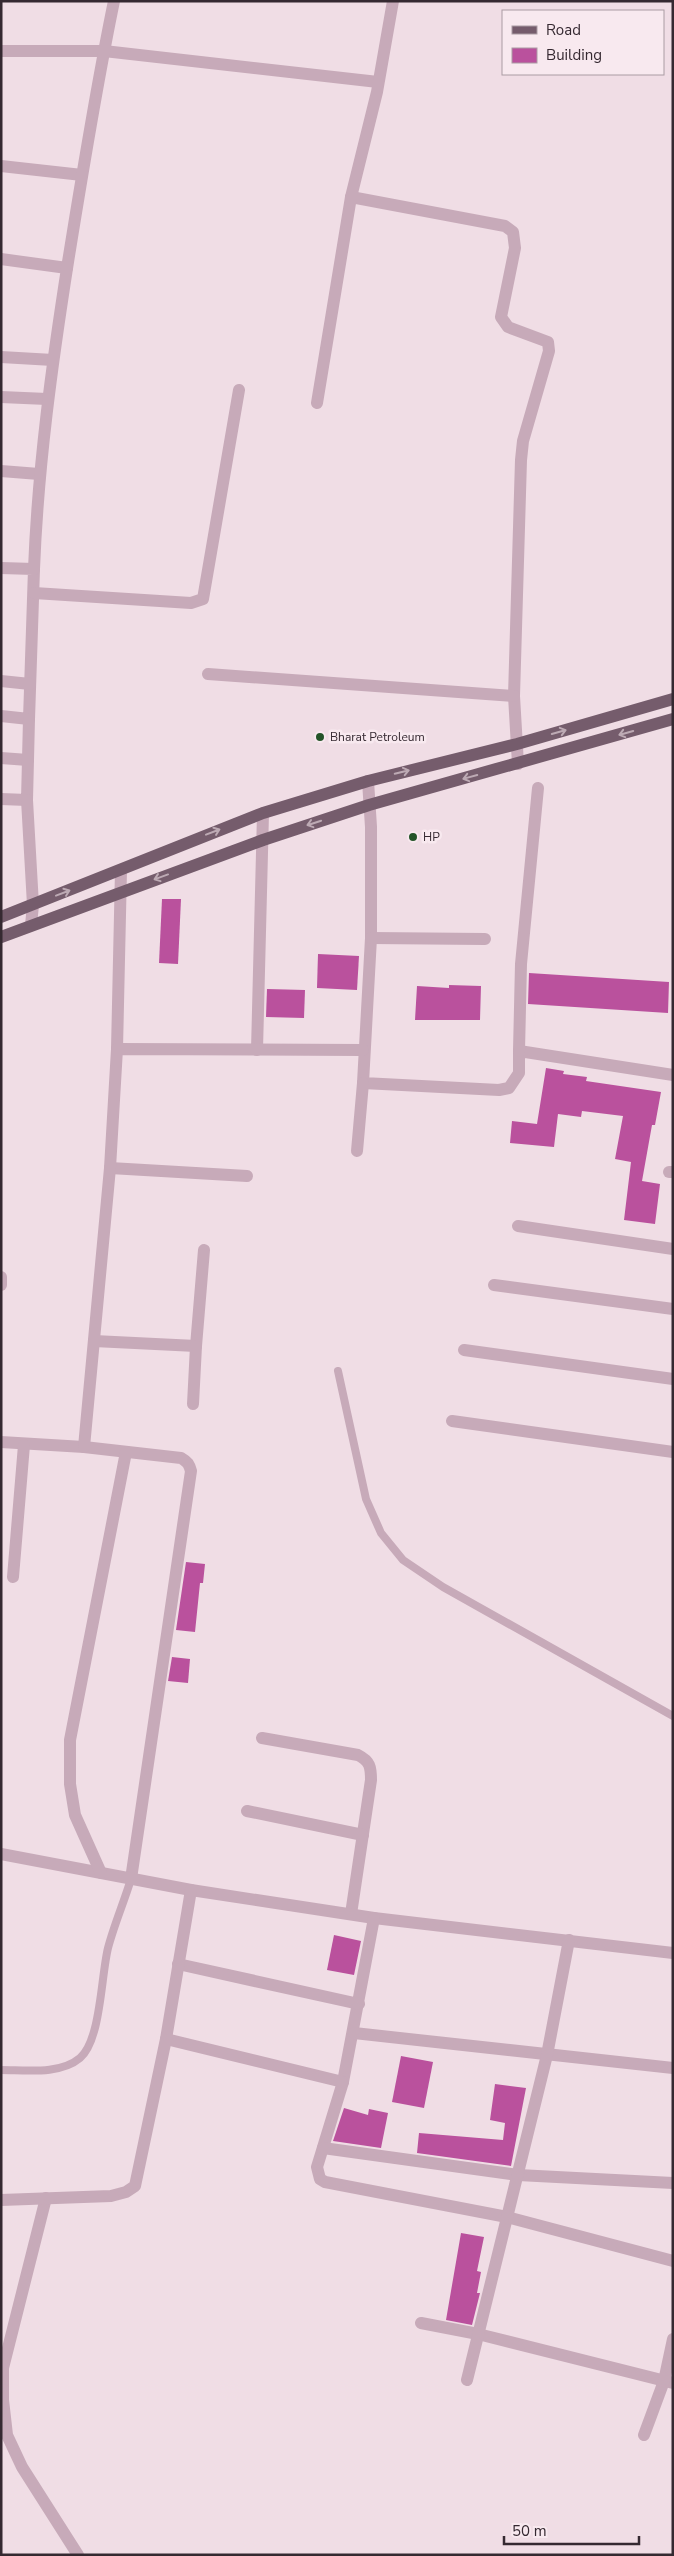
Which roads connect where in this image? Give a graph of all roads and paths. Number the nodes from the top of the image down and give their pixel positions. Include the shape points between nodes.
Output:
1 (114, 1) edge
2 (393, 1) edge
3 (1, 51) edge
4 (104, 51) junction
5 (378, 82) junction
6 (1, 166) edge
7 (82, 175) junction
8 (351, 198) junction
9 (1, 259) edge
10 (67, 268) junction
11 (1, 357) edge
12 (53, 360) junction
13 (239, 390) dead end
14 (1, 397) edge
15 (47, 399) junction
16 (317, 403) dead end
17 (1, 471) edge
18 (39, 474) junction
19 (1, 568) edge
20 (34, 570) junction
21 (34, 593) junction
22 (208, 674) dead end
23 (1, 681) edge
24 (30, 684) junction
25 (514, 696) junction
26 (673, 699) edge
27 (1, 716) edge
28 (30, 719) junction
29 (673, 719) edge
30 (517, 744) junction
31 (1, 758) edge
32 (28, 760) junction
33 (518, 764) junction
34 (368, 781) junction
35 (538, 788) dead end
36 (1, 799) edge
37 (27, 800) junction
38 (369, 805) junction
39 (263, 813) junction
40 (262, 840) junction
41 (121, 870) junction
42 (121, 892) junction
43 (33, 905) junction
44 (1, 917) edge
45 (31, 925) junction
46 (1, 937) edge
47 (371, 938) junction
48 (485, 940) dead end
49 (118, 1049) junction
50 (257, 1050) junction
51 (363, 1050) junction
52 (519, 1051) junction
53 (673, 1075) edge
54 (363, 1083) junction
55 (357, 1151) dead end
56 (110, 1168) junction
57 (247, 1176) dead end
58 (518, 1226) dead end
59 (673, 1249) edge
60 (204, 1250) dead end
61 (1, 1277) edge
62 (1, 1285) edge
63 (494, 1285) dead end
64 (673, 1309) edge
65 (94, 1341) junction
66 (196, 1346) junction
67 (464, 1350) dead end
68 (338, 1371) dead end
69 (673, 1379) edge
70 (192, 1404) dead end
71 (452, 1421) dead end
72 (1, 1442) edge
73 (24, 1445) junction
74 (84, 1447) junction
75 (126, 1452) junction
76 (673, 1452) edge
77 (13, 1577) dead end
78 (673, 1716) edge
79 (262, 1738) dead end
80 (247, 1811) dead end
81 (363, 1834) junction
82 (1, 1854) edge
83 (101, 1873) junction
84 (131, 1879) junction
85 (191, 1890) junction
86 (351, 1914) junction
87 (374, 1918) junction
88 (569, 1940) junction
89 (673, 1953) edge
90 (178, 1964) junction
91 (359, 2004) junction
92 (354, 2033) junction
93 (166, 2039) junction
94 (547, 2055) junction
95 (673, 2068) edge
96 (1, 2070) edge
97 (343, 2082) junction
98 (323, 2148) junction
99 (518, 2175) junction
100 (673, 2183) edge
101 (46, 2198) junction
102 (1, 2200) edge
103 (507, 2217) junction
104 (673, 2261) edge
105 (421, 2323) dead end
106 (478, 2334) junction
107 (673, 2339) edge
108 (467, 2380) dead end
109 (668, 2382) edge
110 (644, 2435) dead end
111 (78, 2555) edge

1 - 4 street
2 - 5 street
3 - 4 street
4 - 5 street
4 - 7 street
5 - 8 street
6 - 7 street
7 - 10 street
8 - 16 street
8 - 25 street via 505,226 513,232 515,248 501,317 508,327 544,338 549,346 523,441 521,460
9 - 10 street
10 - 12 street
11 - 12 street
12 - 15 street
13 - 21 street via 203,599 191,603
14 - 15 street
15 - 18 street
17 - 18 street
18 - 20 street
19 - 20 street
20 - 21 street
21 - 24 street
22 - 25 street
23 - 24 street
24 - 28 street
25 - 30 street
30 -> 26 main road
27 - 28 street
28 - 32 street
29 -> 33 main road
30 - 33 street
34 -> 30 main road
31 - 32 street
32 - 37 street
33 -> 38 main road
34 - 38 street
34 - 39 main road
35 - 52 street via 521,964
36 - 37 street
37 - 43 street
38 -> 40 main road
38 - 47 street
39 - 40 street
41 -> 39 main road
40 -> 42 main road
40 - 50 street
41 - 42 street
43 -> 41 main road
42 - 45 main road
42 - 49 street
43 - 44 main road
43 - 45 street
45 - 46 main road
47 - 48 street
47 - 51 street
49 - 50 street
49 - 56 street
50 - 51 street
51 - 54 street
52 - 53 street
52 - 54 street via 519,1073 509,1088
54 - 55 street
56 - 57 street
56 - 65 street
58 - 59 street
60 - 66 street
61 - 62 street
63 - 64 street
65 - 66 street
65 - 74 street
66 - 70 street
67 - 69 street
68 - 78 lane via 366,1499 381,1533 402,1560 443,1587
71 - 76 street
72 - 73 street
73 - 74 street
73 - 77 street
74 - 75 street
75 - 83 street via 70,1740 70,1784 75,1814
75 - 84 street via 181,1458 188,1462 191,1471
79 - 81 street via 358,1754 367,1759 371,1780
80 - 81 street
81 - 86 street
82 - 83 street
83 - 84 street
84 - 85 street
84 - 96 lane via 109,1947 96,2026 89,2048 79,2059 65,2066 47,2070
85 - 86 street
85 - 90 street
86 - 87 street
87 - 88 street
87 - 91 street
88 - 89 street
88 - 94 street
90 - 91 street
90 - 93 street
91 - 92 street
92 - 94 street
92 - 97 street
93 - 97 street
93 - 101 street via 135,2186 111,2196
94 - 95 street
94 - 99 street
97 - 98 street
98 - 99 street
98 - 103 street via 318,2173 325,2182
99 - 100 street
99 - 103 street
101 - 102 street
101 - 111 street via 3,2368 3,2400 7,2435 22,2467
103 - 104 street
103 - 106 street
105 - 106 street
106 - 108 street
106 - 109 street
107 - 109 street
109 - 110 street

